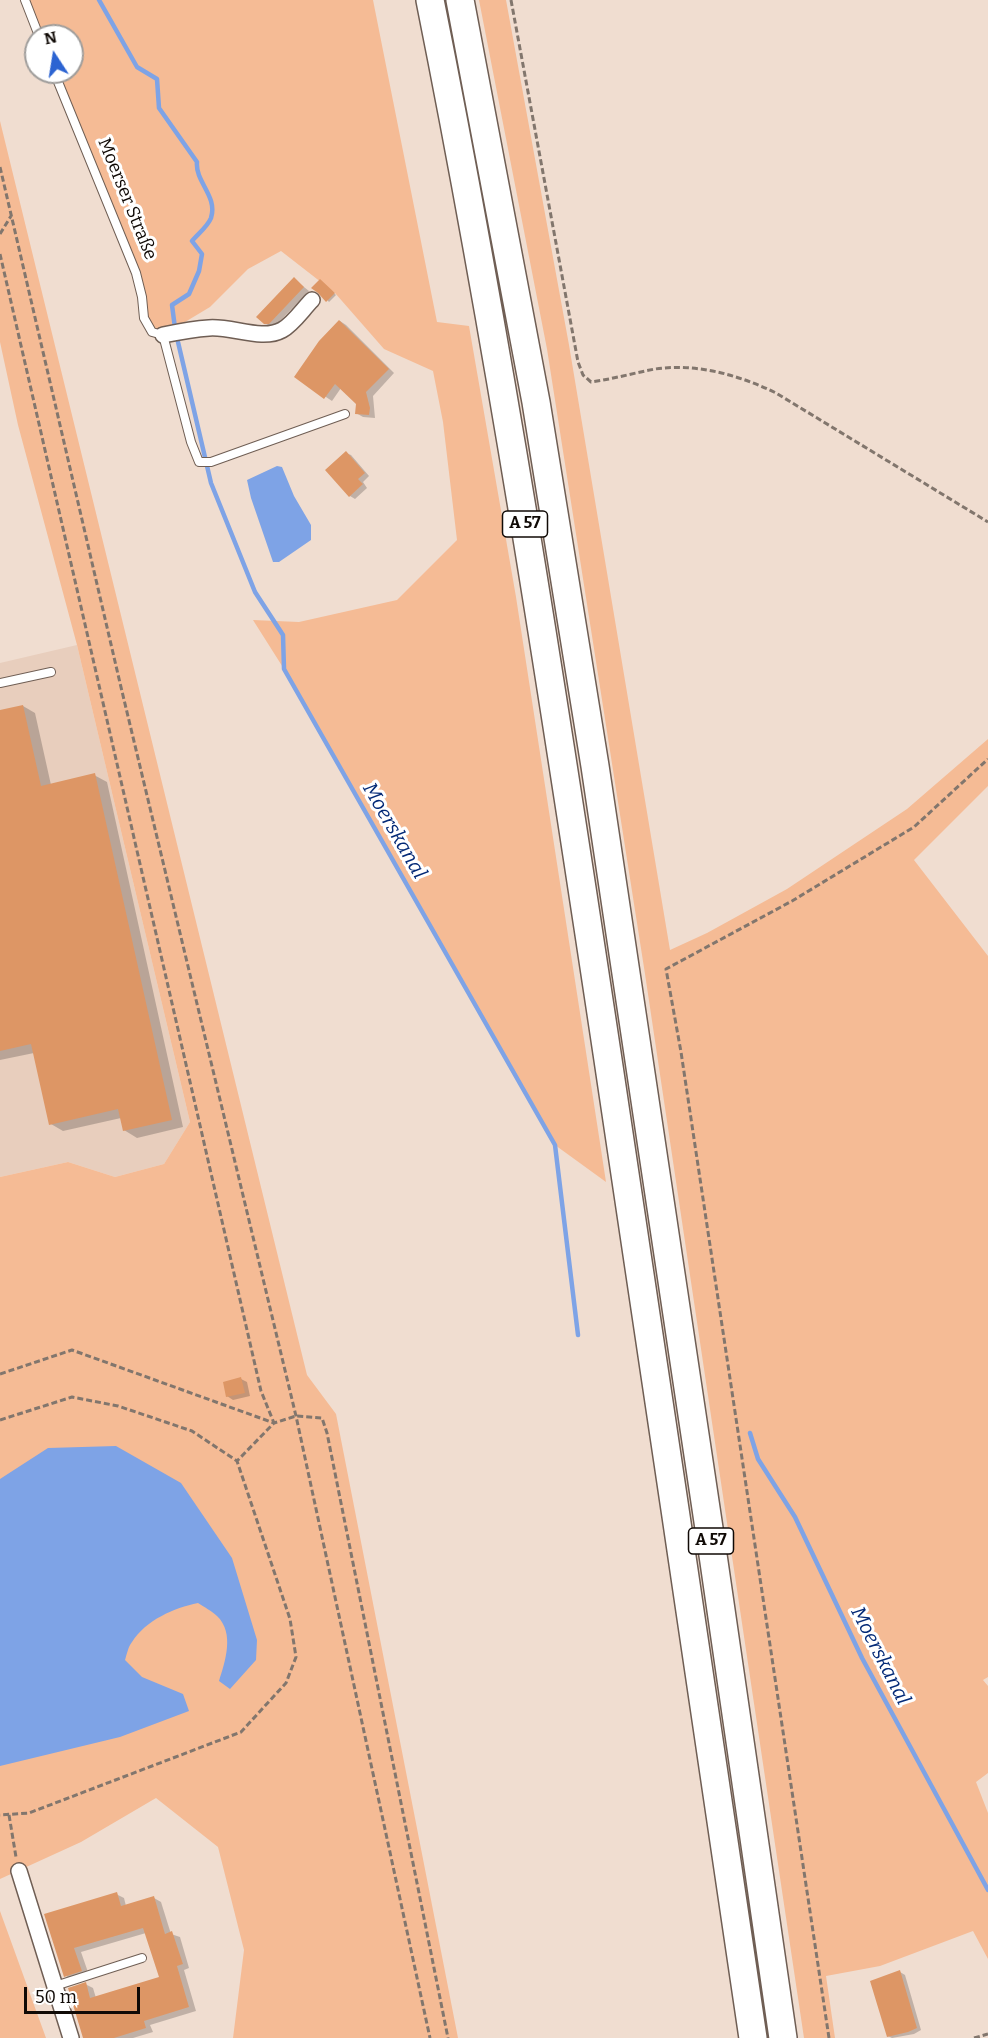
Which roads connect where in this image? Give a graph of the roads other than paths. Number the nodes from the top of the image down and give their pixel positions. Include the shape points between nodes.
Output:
1 (25, 0) edge
2 (430, 0) edge
3 (460, 0) edge
4 (34, 24) edge
5 (59, 84) edge
6 (312, 300) dead end
7 (163, 335) junction
8 (345, 414) dead end
9 (51, 672) dead end
10 (0, 684) edge
11 (19, 1871) road end
12 (142, 1958) dead end
13 (55, 1986) junction
14 (71, 2038) edge
15 (753, 2038) edge
16 (783, 2038) edge

1 - 4 lane
2 - 15 highway, A 57 via 459,143 565,767
3 - 16 highway, A 57 via 536,402 595,765
5 - 7 lane, Moerser Straße via 136,273 144,318 152,332
6 - 7 street via 283,330 254,334 233,328 208,328
7 - 8 lane, Moerser Straße via 199,462 211,462
9 - 10 lane
11 - 13 street
12 - 13 lane
13 - 14 street

